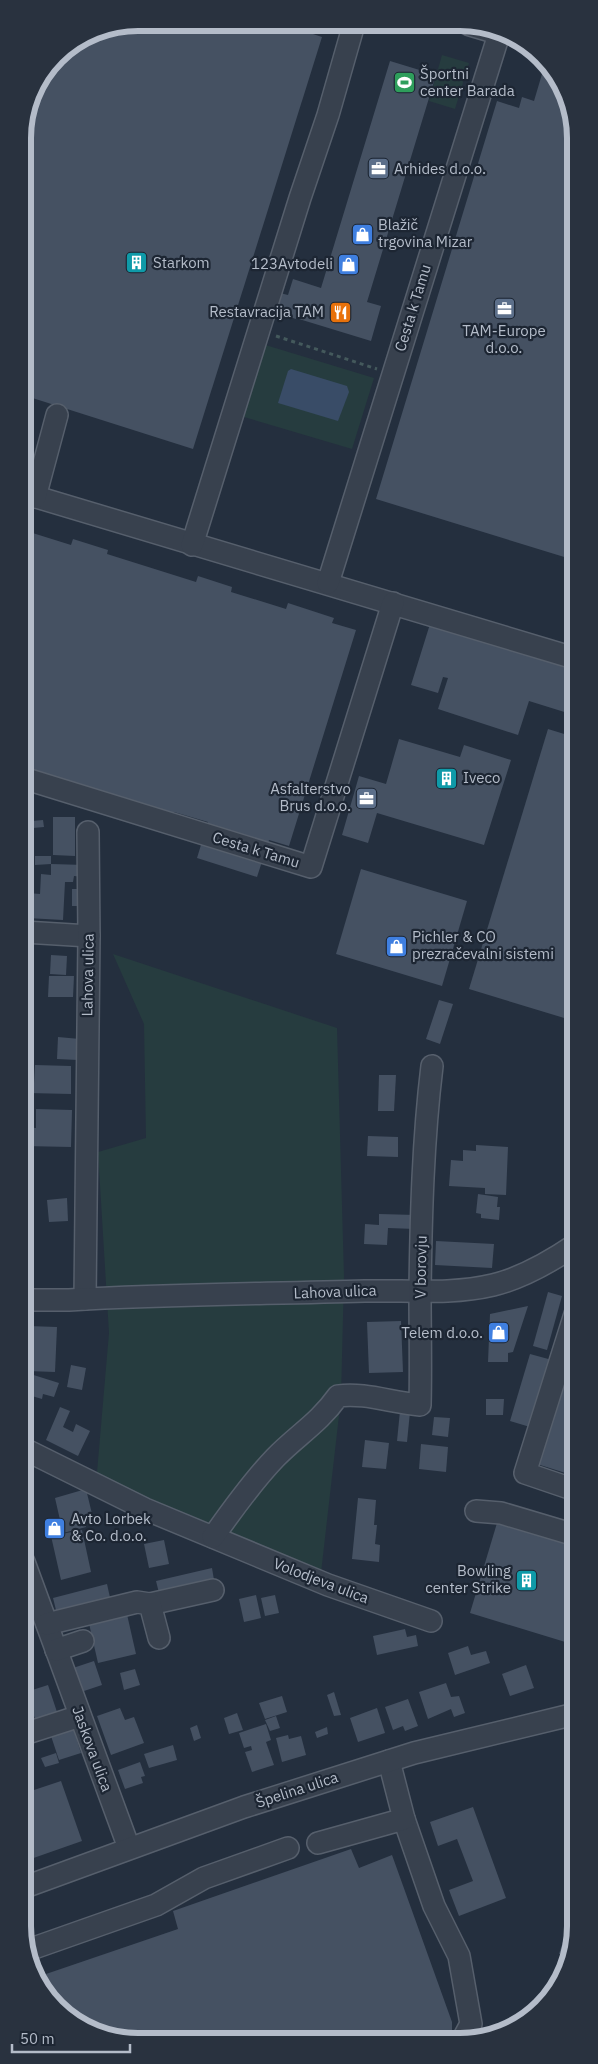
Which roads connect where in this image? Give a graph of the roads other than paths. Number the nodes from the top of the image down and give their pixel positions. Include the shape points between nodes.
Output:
1 (352, 31) edge
2 (497, 38) edge
3 (57, 415) dead end
4 (31, 489) edge
5 (31, 496) edge
6 (192, 545) junction
7 (328, 583) junction
8 (393, 603) junction
9 (567, 656) edge
10 (31, 780) edge
11 (88, 832) dead end
12 (31, 932) edge
13 (89, 936) junction
14 (432, 1066) dead end
15 (567, 1250) edge
16 (420, 1291) junction
17 (85, 1299) junction
18 (31, 1300) edge
19 (567, 1339) edge
20 (31, 1452) edge
21 (567, 1487) edge
22 (476, 1511) dead end
23 (567, 1533) edge
24 (213, 1538) junction
25 (31, 1581) edge
26 (213, 1590) dead end
27 (150, 1604) junction
28 (431, 1621) dead end
29 (47, 1624) junction
30 (159, 1638) dead end
31 (83, 1641) dead end
32 (56, 1650) junction
33 (80, 1716) junction
34 (567, 1716) edge
35 (31, 1732) edge
36 (389, 1761) junction
37 (404, 1819) junction
38 (318, 1843) dead end
39 (129, 1848) junction
40 (288, 1848) dead end
41 (31, 1885) edge
42 (32, 1943) edge
43 (466, 2033) edge

1 - 6 street
2 - 7 street, Cesta k Tamu
3 - 4 street
5 - 6 street
6 - 7 street
7 - 8 street
8 - 9 street
8 - 10 street, Cesta k Tamu via 311,867
11 - 13 street, Lahova ulica
12 - 13 street
13 - 17 street, Lahova ulica
14 - 16 street, V borovju
15 - 16 street, Lahova ulica via 551,1261 494,1285
16 - 17 street, Lahova ulica
16 - 24 street, V borovju via 420,1405 357,1395 338,1396 253,1483
17 - 18 street, Lahova ulica
19 - 21 street via 525,1473
20 - 24 street, Volodjeva ulica via 145,1509
22 - 23 street via 501,1513
24 - 28 street, Volodjeva ulica via 328,1585
25 - 29 street, Jaskova ulica
26 - 27 street
27 - 29 street via 137,1602
27 - 30 street
29 - 32 street, Jaskova ulica
31 - 32 street
32 - 33 street, Jaskova ulica
33 - 35 street
33 - 39 street, Jaskova ulica
34 - 36 street, Špelina ulica
36 - 37 street
36 - 39 street, Špelina ulica
37 - 38 street
37 - 43 street via 434,1906 459,1956 471,2024
39 - 41 street, Špelina ulica
40 - 42 street via 204,1878 156,1905

